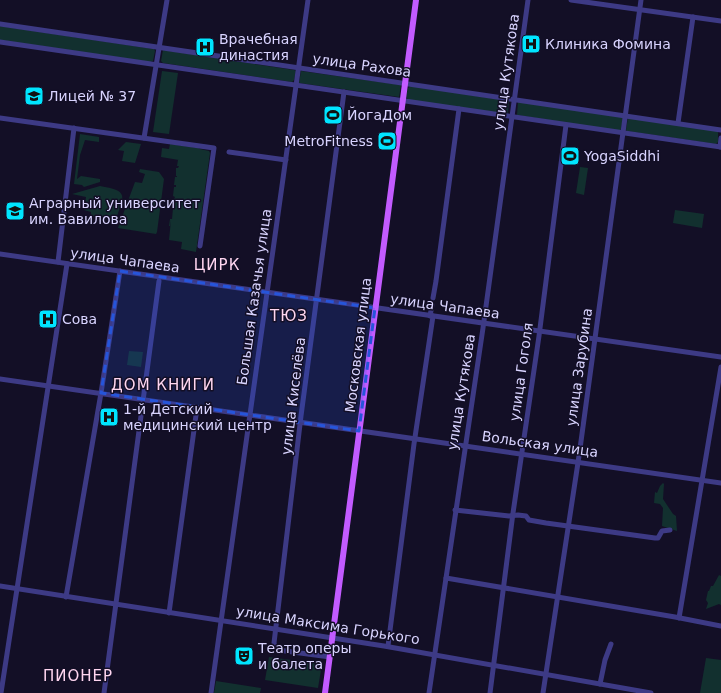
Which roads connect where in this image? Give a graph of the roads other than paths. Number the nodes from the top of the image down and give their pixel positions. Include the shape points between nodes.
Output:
1 (167, 0) edge
2 (308, 0) edge
3 (416, 0) edge
4 (528, 0) edge
5 (571, 0) edge
6 (641, 0) edge
7 (640, 10) junction
8 (693, 17) junction
9 (721, 21) edge
10 (0, 24) edge
11 (0, 42) edge
12 (159, 47) junction
13 (156, 65) junction
14 (298, 68) junction
15 (405, 83) junction
16 (296, 85) junction
17 (344, 92) junction
18 (515, 99) junction
19 (403, 101) junction
20 (460, 109) junction
21 (626, 116) junction
22 (512, 117) junction
23 (0, 118) edge
24 (678, 123) junction
25 (566, 125) junction
26 (73, 128) junction
27 (721, 130) edge
28 (623, 133) junction
29 (144, 138) junction
30 (721, 138) edge
31 (720, 147) edge
32 (229, 152) dead end
33 (286, 160) junction
34 (200, 246) dead end
35 (0, 254) edge
36 (58, 262) junction
37 (67, 264) junction
38 (120, 271) junction
39 (159, 281) dead end
40 (266, 292) junction
41 (433, 298) dead end
42 (317, 300) junction
43 (432, 305) dead end
44 (375, 308) junction
45 (431, 316) junction
46 (484, 324) junction
47 (539, 332) junction
48 (595, 339) junction
49 (721, 358) edge
50 (721, 367) edge
51 (0, 379) edge
52 (48, 385) junction
53 (101, 393) junction
54 (144, 400) junction
55 (197, 408) junction
56 (250, 415) junction
57 (301, 423) junction
58 (359, 431) junction
59 (415, 439) junction
60 (465, 445) junction
61 (522, 454) junction
62 (578, 462) junction
63 (703, 480) junction
64 (721, 483) edge
65 (456, 510) junction
66 (513, 516) junction
67 (568, 526) junction
68 (670, 530) dead end
69 (446, 578) junction
70 (0, 586) edge
71 (504, 588) junction
72 (16, 589) junction
73 (66, 597) junction
74 (557, 597) junction
75 (116, 605) junction
76 (169, 613) junction
77 (679, 618) junction
78 (221, 621) junction
79 (721, 626) edge
80 (276, 629) junction
81 (332, 638) junction
82 (611, 644) dead end
83 (388, 646) junction
84 (434, 654) junction
85 (330, 656) junction
86 (493, 665) junction
87 (545, 674) junction
88 (600, 684) junction
89 (629, 691) edge
90 (1, 693) edge
91 (104, 693) edge
92 (211, 693) edge
93 (325, 693) edge
94 (429, 693) edge
95 (490, 693) edge
96 (542, 693) edge
97 (651, 693) edge

1 - 12 street
2 - 14 street, Большая Казачья улица
3 - 15 main road, Московская улица
4 - 18 street, улица Кутякова
5 - 7 street
6 - 7 street, улица Зарубина
7 - 8 street
7 - 21 street, улица Зарубина
8 - 9 street
8 - 24 street
10 - 12 street, улица Рахова
11 - 13 street
12 - 13 street
12 - 14 street, улица Рахова
13 - 16 street
13 - 29 street
14 - 15 street, улица Рахова
14 - 16 street, Большая Казачья улица
15 - 18 street, улица Рахова
15 - 19 main road, Московская улица
16 - 17 street
16 - 33 street, Большая Казачья улица
17 - 19 street
17 - 42 street, улица Киселёва
18 - 21 street, улица Рахова
18 - 22 street, улица Кутякова
19 - 20 street
19 - 44 main road, Московская улица
20 - 22 street
20 - 41 street
21 - 24 street, улица Рахова
21 - 28 street, улица Зарубина
22 - 25 street
22 - 46 street, улица Кутякова
23 - 26 street
24 - 27 street, улица Рахова
25 - 28 street
25 - 47 street, улица Гоголя
26 - 29 street
26 - 36 street via 60,221
28 - 31 street
28 - 48 street, улица Зарубина
29 - 34 street via 214,148
30 - 31 street
32 - 33 street
33 - 40 street, Большая Казачья улица
35 - 36 street, улица Чапаева
36 - 37 street, улица Чапаева
37 - 38 street, улица Чапаева
37 - 52 street
38 - 40 street, улица Чапаева
38 - 53 street
39 - 54 street
40 - 42 street, улица Чапаева
40 - 56 street, Большая Казачья улица
42 - 44 street, улица Чапаева
42 - 57 street, улица Киселёва
43 - 45 street
44 - 45 street, улица Чапаева
44 - 58 main road, Московская улица
45 - 46 street, улица Чапаева
45 - 59 street
46 - 47 street, улица Чапаева
46 - 60 street, улица Кутякова
47 - 48 street, улица Чапаева
47 - 61 street, улица Гоголя
48 - 49 street, улица Чапаева
48 - 62 street, улица Зарубина
50 - 63 street
51 - 52 street, Вольская улица
52 - 53 street, Вольская улица
52 - 72 street
53 - 54 street, Вольская улица
53 - 73 street
54 - 55 street, Вольская улица
54 - 75 street
55 - 56 street, Вольская улица
55 - 76 street
56 - 57 street, Вольская улица
56 - 78 street, Большая Казачья улица
57 - 58 street, Вольская улица
57 - 80 street, улица Киселёва
58 - 59 street, Вольская улица
58 - 81 main road, Московская улица
59 - 60 street, Вольская улица
59 - 83 street
60 - 61 street, Вольская улица
60 - 65 street, улица Кутякова
61 - 62 street, Вольская улица
61 - 66 street, улица Гоголя
62 - 63 street, Вольская улица
62 - 67 street, улица Зарубина
63 - 64 street, Вольская улица
63 - 77 street
65 - 66 street
65 - 69 street, улица Кутякова
66 - 67 street via 526,516 529,520
66 - 71 street, улица Гоголя
67 - 68 street via 658,538 662,530
67 - 74 street, улица Зарубина
69 - 71 street
69 - 84 street, улица Кутякова
70 - 72 street, улица Максима Горького
71 - 74 street
71 - 86 street, улица Гоголя
72 - 73 street, улица Максима Горького
72 - 90 street
73 - 75 street, улица Максима Горького
74 - 77 street
74 - 87 street, улица Зарубина
75 - 76 street, улица Максима Горького
75 - 91 street
76 - 78 street, улица Максима Горького
77 - 79 street
78 - 80 street, улица Максима Горького
78 - 92 street, Большая Казачья улица
80 - 81 street, улица Максима Горького
80 - 85 street, улица Киселёва via 274,643 278,650
81 - 83 street, улица Максима Горького
81 - 85 main road, Московская улица
82 - 88 street
83 - 84 street, улица Максима Горького
84 - 86 street, улица Максима Горького
84 - 94 street, улица Кутякова
85 - 93 main road, Московская улица
86 - 87 street, улица Максима Горького
86 - 95 street, улица Гоголя
87 - 88 street, улица Максима Горького
87 - 96 street, улица Зарубина
88 - 89 street, улица Максима Горького
89 - 97 street, улица Максима Горького

